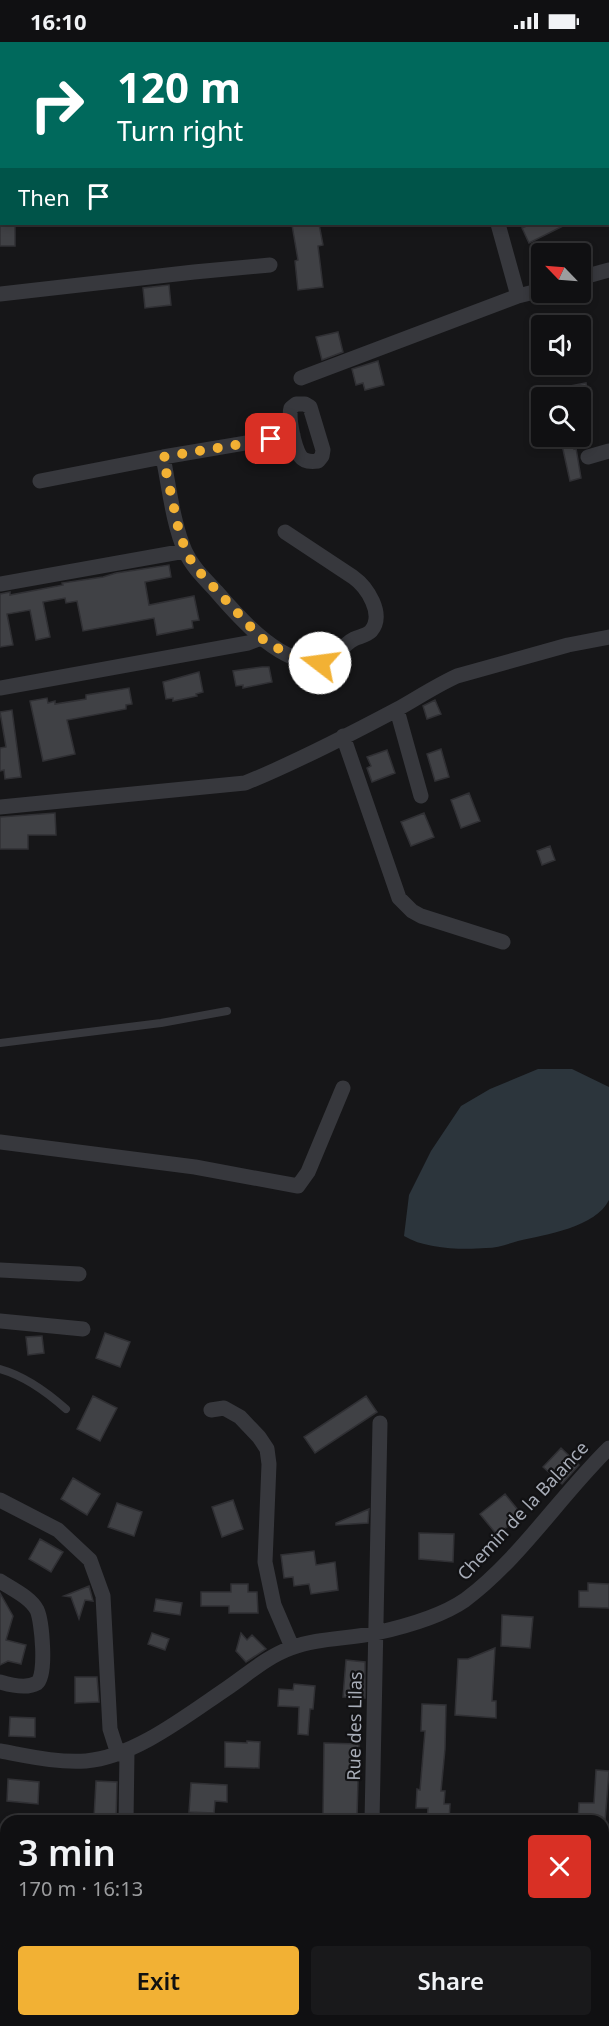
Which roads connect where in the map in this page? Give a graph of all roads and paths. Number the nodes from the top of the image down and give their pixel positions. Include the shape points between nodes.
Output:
1 (498, 225) edge
2 (270, 266) dead end
3 (609, 270) edge
4 (591, 275) edge
5 (531, 293) edge
6 (0, 294) edge
7 (518, 296) junction
8 (301, 378) dead end
9 (293, 435) dead end
10 (609, 451) edge
11 (163, 457) junction
12 (588, 457) dead end
13 (40, 481) dead end
14 (285, 532) dead end
15 (185, 551) junction
16 (0, 584) edge
17 (609, 637) edge
18 (261, 638) junction
19 (0, 688) edge
20 (397, 710) junction
21 (342, 736) junction
22 (420, 796) dead end
23 (0, 807) edge
24 (503, 942) dead end
25 (227, 1011) dead end
26 (0, 1043) edge
27 (343, 1088) dead end
28 (0, 1142) edge
29 (0, 1270) edge
30 (79, 1274) dead end
31 (0, 1321) edge
32 (83, 1329) dead end
33 (0, 1369) edge
34 (66, 1409) dead end
35 (210, 1410) dead end
36 (381, 1423) dead end
37 (609, 1448) edge
38 (0, 1500) edge
39 (0, 1581) edge
40 (376, 1633) junction
41 (292, 1647) junction
42 (0, 1682) edge
43 (0, 1751) edge
44 (123, 1753) junction
45 (126, 1815) edge
46 (372, 1815) edge

1 - 7 street
2 - 6 street
3 - 4 street
5 - 7 street
7 - 8 street
9 - 11 street
10 - 12 street
11 - 13 street
11 - 15 street
14 - 18 street via 363,585 371,597 375,621 369,633 354,639 329,662 289,655
15 - 16 street
15 - 18 street via 193,565
17 - 20 street via 457,676
18 - 19 street
20 - 21 street
20 - 22 street
21 - 23 street via 245,783
21 - 24 street via 399,898 421,916
25 - 26 lane
27 - 28 street via 308,1172 298,1186 195,1167
29 - 30 street
31 - 32 street
33 - 34 lane via 23,1378
35 - 41 street via 224,1408 232,1412 267,1449 265,1562 274,1605
36 - 40 street, Rue des Lilas
37 - 40 street, Chemin de la Balance via 487,1582 462,1602 423,1620
38 - 44 street via 58,1530 90,1560 103,1596 110,1729
39 - 42 street via 36,1609 43,1665 37,1683 27,1686
40 - 41 street, Chemin de la Balance
40 - 46 street, Rue des Lilas
41 - 44 street, Chemin de la Balance
43 - 44 street, Chemin de la Balance via 56,1761 87,1761
44 - 45 street

